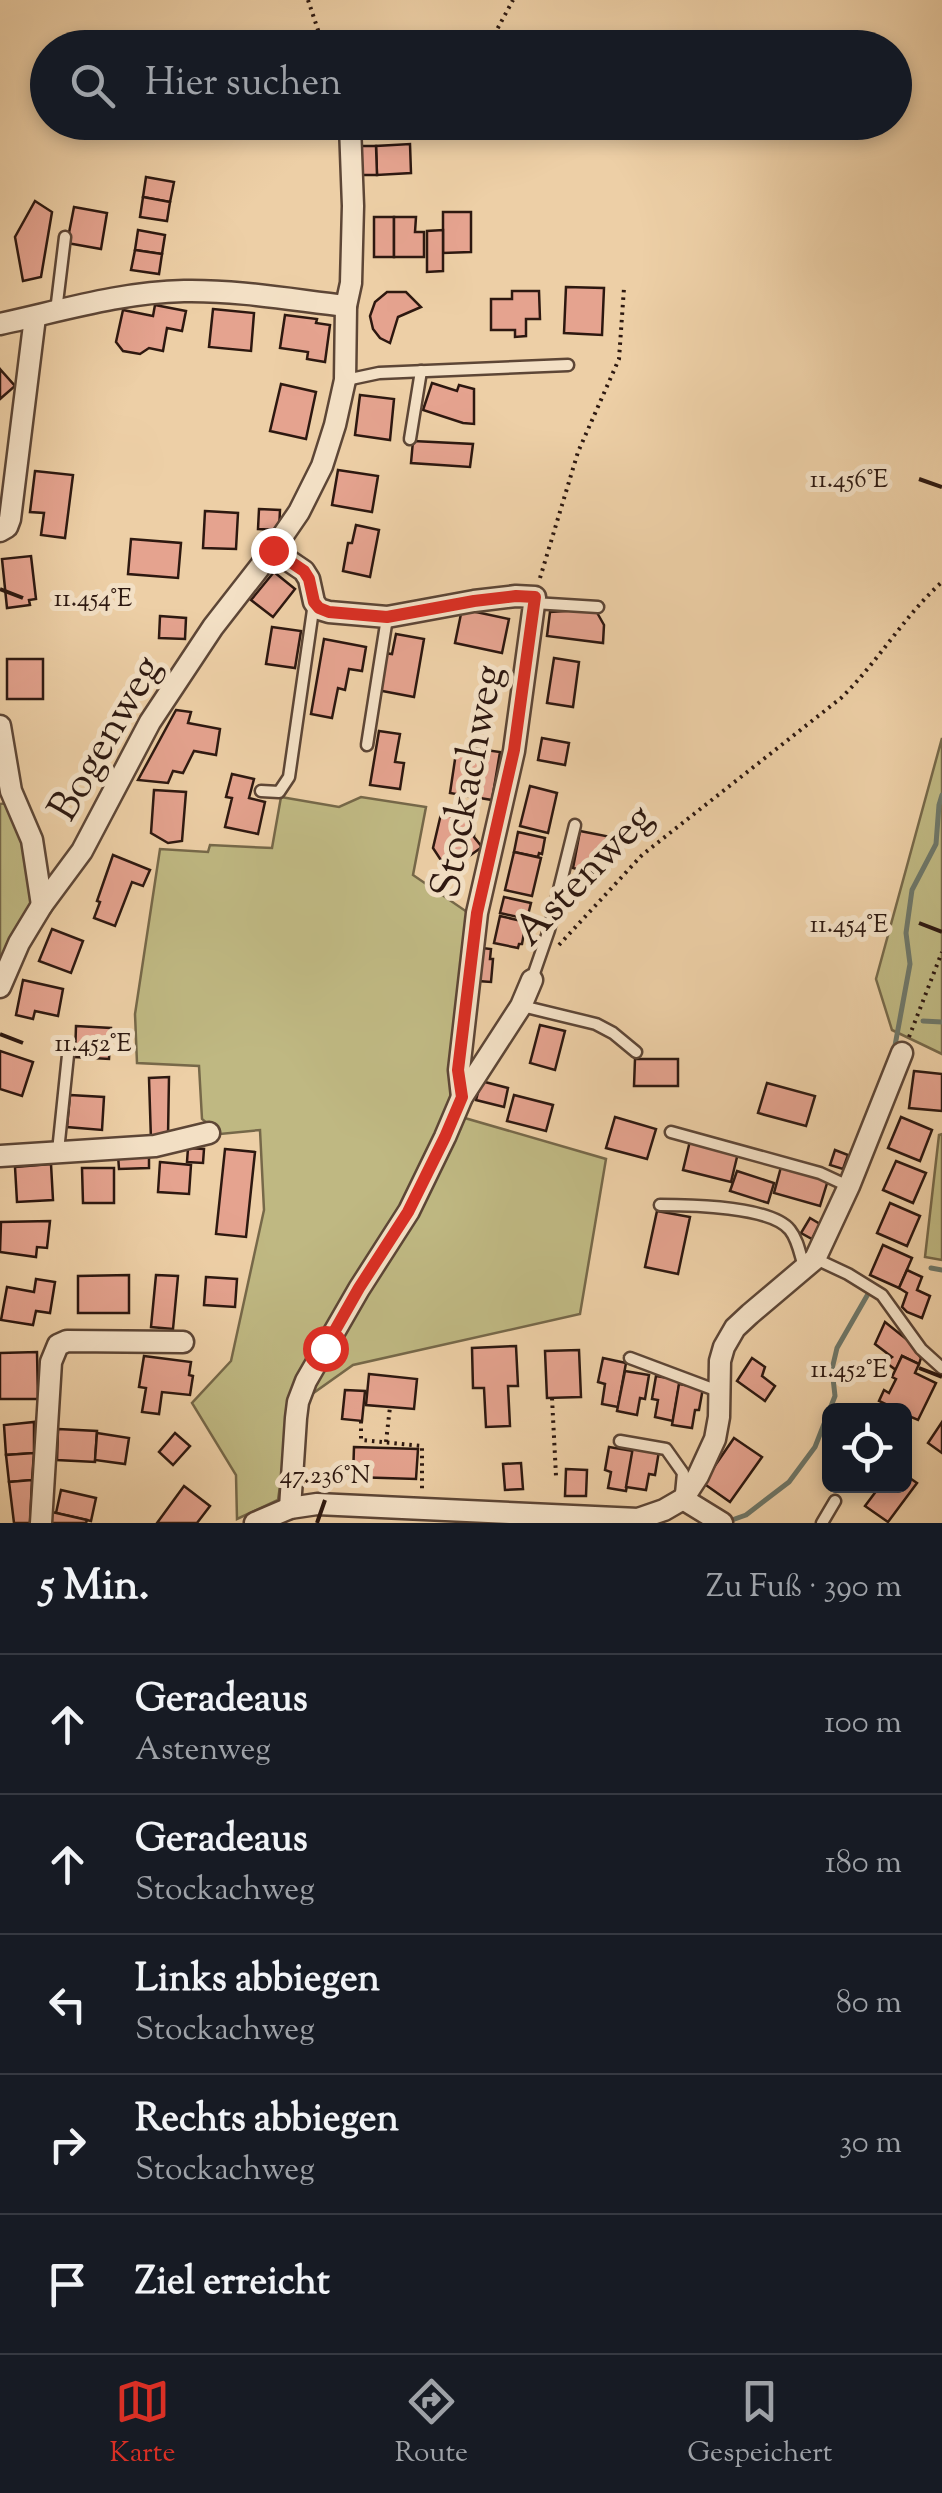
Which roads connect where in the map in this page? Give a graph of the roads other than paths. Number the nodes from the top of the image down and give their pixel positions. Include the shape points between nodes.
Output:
1 (351, 140) edge
2 (65, 237) dead end
3 (346, 306) junction
4 (45, 314) junction
5 (0, 324) edge
6 (568, 365) dead end
7 (421, 371) junction
8 (345, 380) junction
9 (410, 439) dead end
10 (0, 530) edge
11 (273, 550) junction
12 (535, 600) junction
13 (314, 602) junction
14 (598, 607) dead end
15 (387, 617) junction
16 (0, 726) edge
17 (367, 745) dead end
18 (261, 792) dead end
19 (575, 824) dead end
20 (42, 905) junction
21 (532, 980) joint
22 (0, 987) edge
23 (520, 1006) junction
24 (636, 1052) dead end
25 (902, 1053) road end
26 (68, 1056) dead end
27 (462, 1097) junction
28 (671, 1132) dead end
29 (209, 1134) dead end
30 (58, 1152) junction
31 (0, 1156) edge
32 (849, 1186) junction
33 (660, 1205) dead end
34 (810, 1263) junction
35 (183, 1342) dead end
36 (630, 1358) dead end
37 (942, 1368) edge
38 (719, 1392) junction
39 (620, 1441) dead end
40 (683, 1499) junction
41 (835, 1501) dead end
42 (290, 1508) junction
43 (381, 1508) junction
44 (638, 1521) edge
45 (41, 1523) edge
46 (255, 1523) edge
47 (399, 1523) edge
48 (722, 1523) edge
49 (822, 1523) edge

1 - 3 street, Bogenweg via 352,284
2 - 4 lane
3 - 4 street via 180,290
3 - 8 street, Bogenweg
4 - 5 street
4 - 10 street via 10,519
6 - 7 lane
7 - 8 lane
7 - 9 lane
8 - 11 street, Bogenweg via 322,466
11 - 13 street via 307,574
11 - 20 street, Bogenweg via 176,682 82,851
12 - 14 lane
12 - 15 street, Stockachweg via 516,596
12 - 27 street, Stockachweg via 514,750 477,913 458,1070
13 - 15 street, Stockachweg via 329,612
13 - 18 lane via 289,777 279,792
15 - 17 lane
16 - 20 street via 11,791 32,840
19 - 21 lane
20 - 22 street, Bogenweg
21 - 23 street, Astenweg
23 - 24 lane via 596,1024
23 - 27 street, Astenweg
25 - 32 street
26 - 30 lane
27 - 42 street, Astenweg via 408,1212 306,1381 298,1402
28 - 32 lane
29 - 30 street via 156,1146
30 - 31 street
32 - 34 street
33 - 34 lane via 700,1204 772,1218 788,1227
34 - 37 lane via 878,1292
34 - 38 street via 729,1337 721,1353
35 - 45 street via 58,1345 51,1362
36 - 38 lane
38 - 40 street via 715,1439
39 - 40 lane via 666,1449 683,1473
40 - 44 street
40 - 48 street
41 - 49 lane
42 - 43 street
42 - 46 street
43 - 44 street
43 - 47 street

